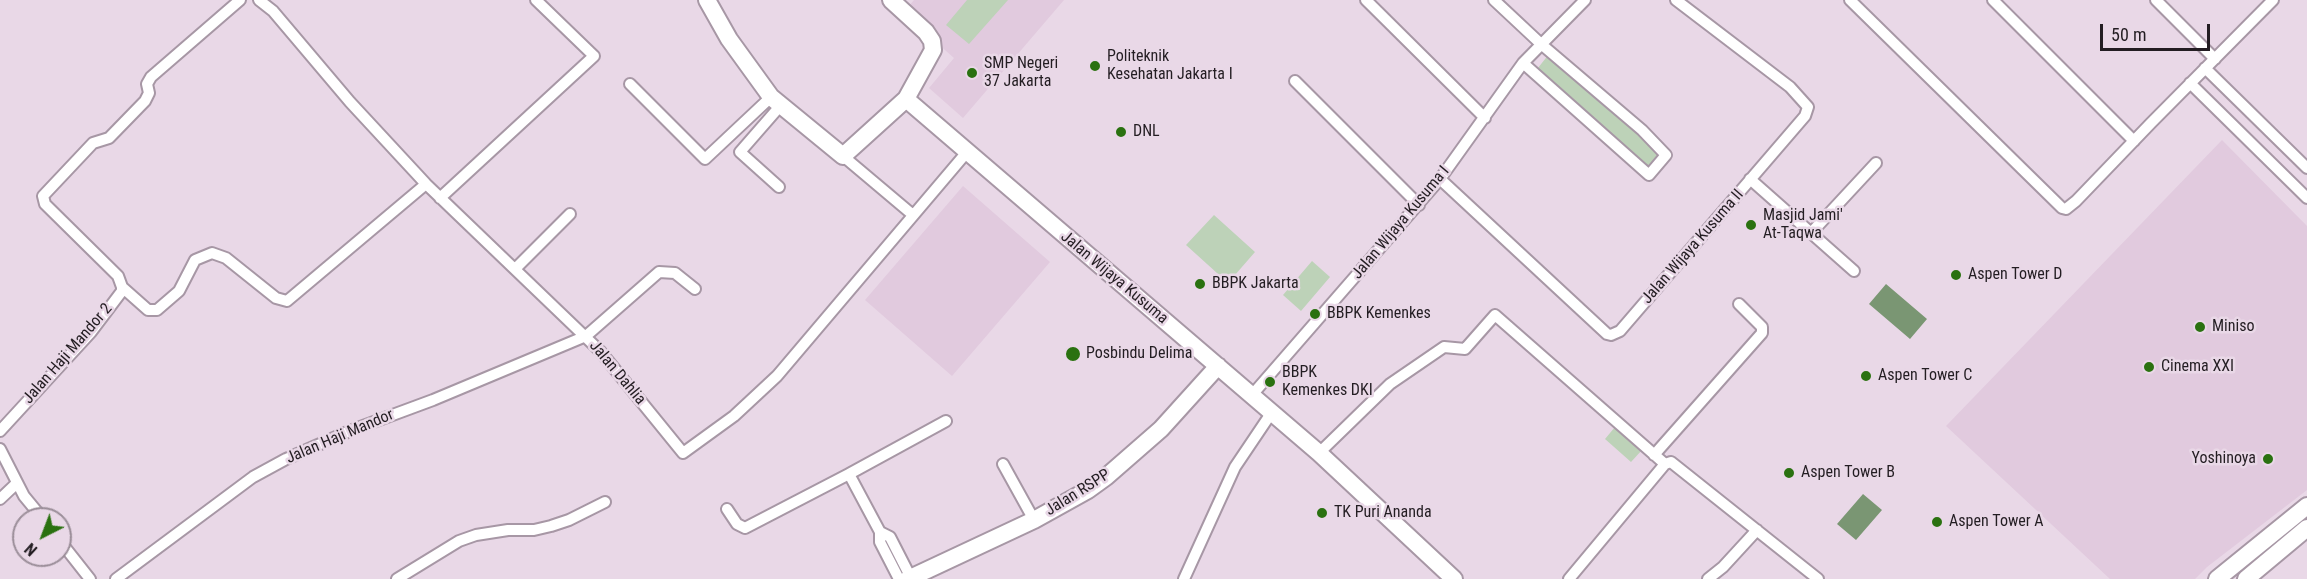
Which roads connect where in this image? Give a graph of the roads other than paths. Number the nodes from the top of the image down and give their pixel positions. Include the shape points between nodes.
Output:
1 (240, 0) edge
2 (261, 0) edge
3 (536, 0) edge
4 (707, 0) edge
5 (891, 0) edge
6 (1366, 0) edge
7 (1494, 0) edge
8 (1585, 0) edge
9 (1676, 0) edge
10 (1850, 0) edge
11 (1993, 0) edge
12 (2156, 0) edge
13 (2273, 0) edge
14 (1541, 44) junction
15 (2215, 59) junction
16 (1523, 63) junction
17 (2205, 68) junction
18 (1294, 81) dead end
19 (2190, 83) junction
20 (630, 84) dead end
21 (906, 99) junction
22 (776, 101) junction
23 (1485, 118) junction
24 (2134, 141) junction
25 (967, 152) junction
26 (843, 156) junction
27 (1876, 163) dead end
28 (2307, 168) edge
29 (1440, 179) junction
30 (1750, 179) junction
31 (426, 184) junction
32 (779, 187) dead end
33 (440, 198) junction
34 (2307, 198) edge
35 (1419, 205) junction
36 (570, 214) dead end
37 (912, 215) junction
38 (1811, 233) junction
39 (516, 268) junction
40 (1854, 271) dead end
41 (122, 287) junction
42 (695, 289) dead end
43 (1739, 304) dead end
44 (586, 336) junction
45 (1218, 366) junction
46 (1252, 395) junction
47 (1272, 412) junction
48 (946, 421) dead end
49 (0, 431) edge
50 (0, 449) edge
51 (1319, 453) junction
52 (1654, 455) junction
53 (1003, 464) dead end
54 (1665, 464) junction
55 (849, 474) junction
56 (17, 483) junction
57 (0, 499) edge
58 (604, 502) dead end
59 (2307, 506) edge
60 (34, 507) edge
61 (727, 509) dead end
62 (1034, 520) junction
63 (2307, 528) edge
64 (1757, 530) junction
65 (72, 556) edge
66 (90, 579) edge
67 (116, 579) edge
68 (397, 579) edge
69 (906, 579) edge
70 (1184, 579) edge
71 (1454, 579) edge
72 (1569, 579) edge
73 (1708, 579) edge
74 (1818, 579) edge
75 (2217, 579) edge
76 (2246, 579) edge

1 - 41 street, Jalan Haji Mandor 2 via 151,77 148,97 115,133 93,143 43,196 43,201 118,276
2 - 31 street, Jalan Dahlia
3 - 33 street via 594,56
4 - 22 street via 729,39
5 - 21 street via 932,41 933,50
6 - 23 street
7 - 14 street
8 - 14 street
9 - 30 street, Jalan Wijaya Kusuma II via 1790,87 1808,107 1805,116
10 - 24 street via 2062,208 2070,207
11 - 24 street
12 - 15 street
13 - 15 street
14 - 16 street, Jalan Wijaya Kusuma I
14 - 16 street via 1666,155 1649,175
15 - 17 street
16 - 23 street, Jalan Wijaya Kusuma I
17 - 19 street
17 - 28 street
18 - 35 street
19 - 24 street
19 - 34 street
20 - 22 street via 705,159
21 - 25 street, Jalan Wijaya Kusuma
21 - 26 street
22 - 26 street
22 - 32 street via 740,152
23 - 29 street, Jalan Wijaya Kusuma I
25 - 37 street, Jalan Dahlia
25 - 45 street, Jalan Wijaya Kusuma
26 - 37 street
27 - 38 street
29 - 30 street, Jalan Wijaya Kusuma II via 1611,335 1620,331
29 - 35 street, Jalan Wijaya Kusuma I
30 - 38 street
31 - 33 street, Jalan Dahlia
31 - 41 street via 287,301 276,298 226,258 213,254 195,260 179,291 157,310 148,310
33 - 39 street, Jalan Dahlia
35 - 46 street, Jalan Wijaya Kusuma I
36 - 39 street
37 - 44 street, Jalan Dahlia via 777,376 734,416 683,453
38 - 40 street
39 - 44 street, Jalan Dahlia
41 - 49 street, Jalan Haji Mandor 2 via 91,332
42 - 44 street, Jalan Haji Mandor via 675,273 658,272
43 - 52 street via 1762,327 1762,333
44 - 67 street, Jalan Haji Mandor via 286,459 253,477
45 - 46 street, Jalan Wijaya Kusuma
45 - 62 street, Jalan RSPP via 1161,429 1106,477
46 - 47 street, Jalan Wijaya Kusuma
47 - 51 street, Jalan Wijaya Kusuma
47 - 70 street via 1235,467
48 - 55 street
50 - 56 street
51 - 52 street via 1390,384 1444,346 1465,349 1497,316
51 - 71 street, Jalan Wijaya Kusuma
52 - 54 street
53 - 62 street
54 - 64 street via 1671,462
54 - 72 street
55 - 61 street via 745,528 737,524
55 - 69 street via 880,532 890,537
56 - 57 street
56 - 60 street
58 - 68 street via 551,526 476,535 459,541
59 - 75 street
62 - 69 street, Jalan RSPP
63 - 76 street
64 - 73 street
64 - 74 street
65 - 66 street

